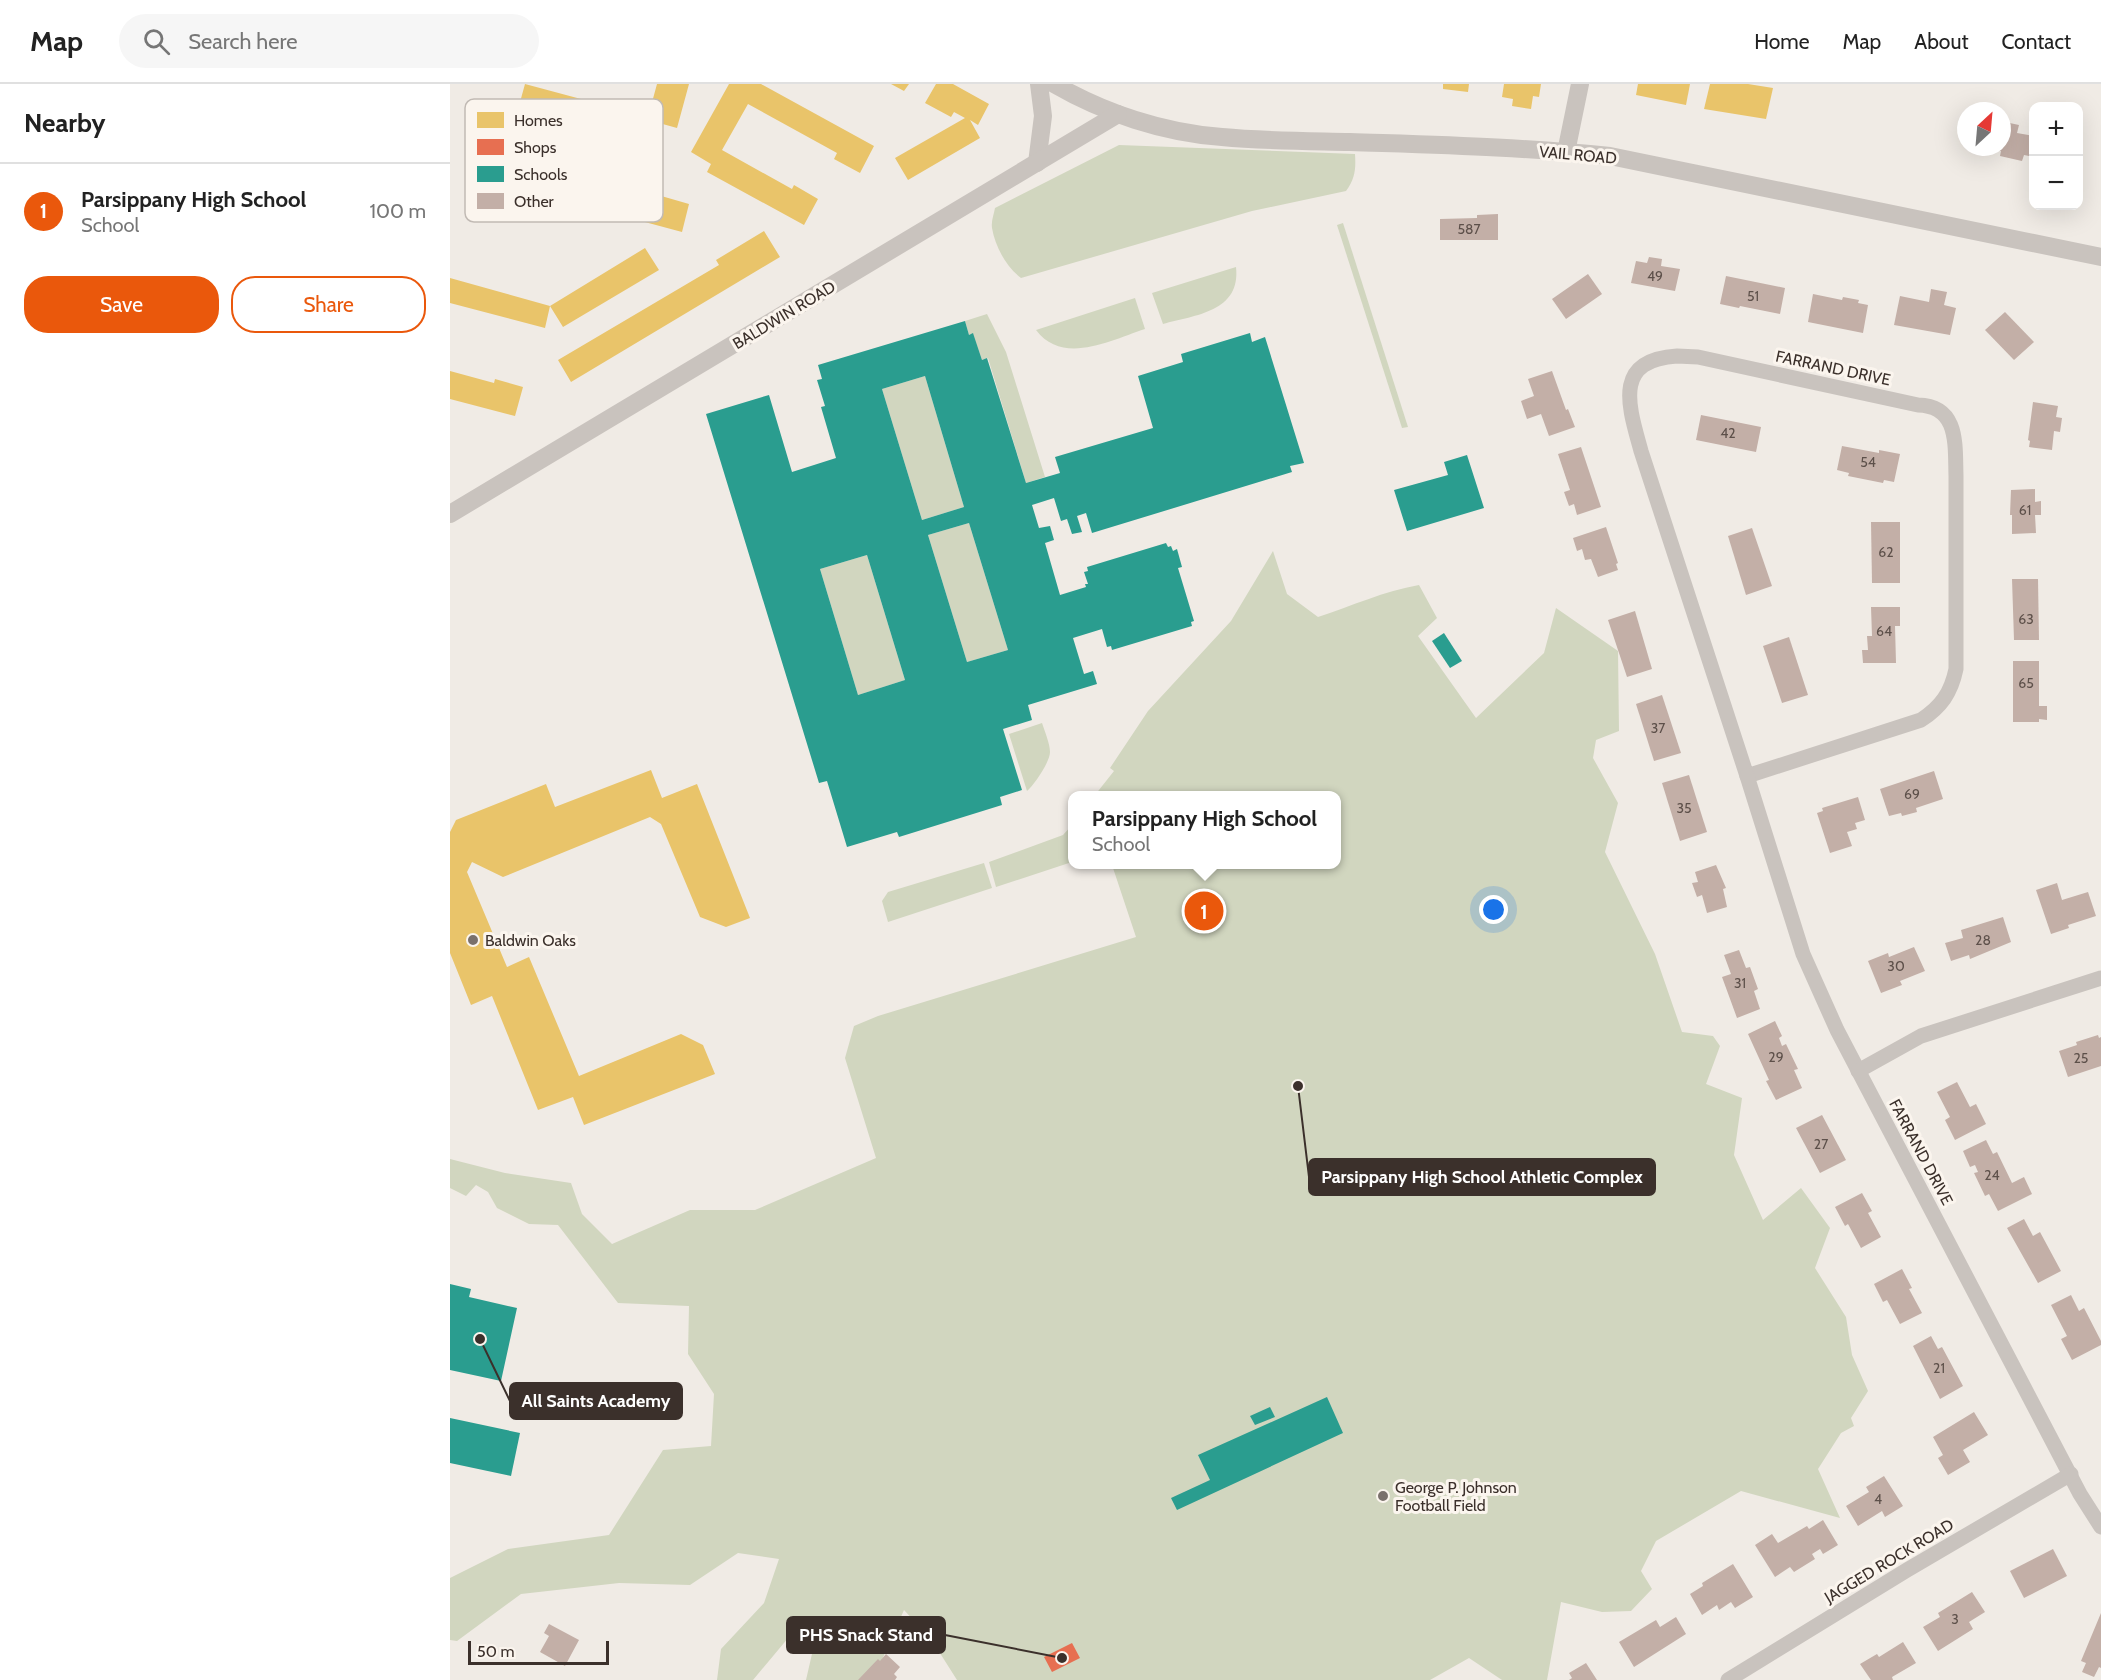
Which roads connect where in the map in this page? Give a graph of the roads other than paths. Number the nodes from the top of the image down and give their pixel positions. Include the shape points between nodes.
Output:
1 (1039, 84) edge
2 (1054, 84) edge
3 (1580, 84) edge
4 (1118, 114) junction
5 (1566, 152) junction
6 (1037, 163) junction
7 (2101, 257) edge
8 (450, 514) edge
9 (1747, 776) junction
10 (2101, 978) edge
11 (1858, 1071) junction
12 (2071, 1474) junction
13 (2101, 1527) edge
14 (1728, 1680) edge

1 - 6 street via 1043,116
2 - 4 street, VAIL ROAD
3 - 5 street
4 - 5 street, VAIL ROAD via 1221,137
4 - 6 street, BALDWIN ROAD
5 - 7 street, VAIL ROAD via 1659,165
6 - 8 street, BALDWIN ROAD
9 - 9 street, FARRAND DRIVE via 1629,406 1628,394 1638,370 1660,357 1698,357 1930,405 1950,421 1956,476 1956,669 1948,694 1921,720
9 - 11 street, FARRAND DRIVE via 1803,954
10 - 11 street via 1921,1036
11 - 12 street, FARRAND DRIVE
12 - 13 street, FARRAND DRIVE
12 - 14 street, JAGGED ROCK ROAD

